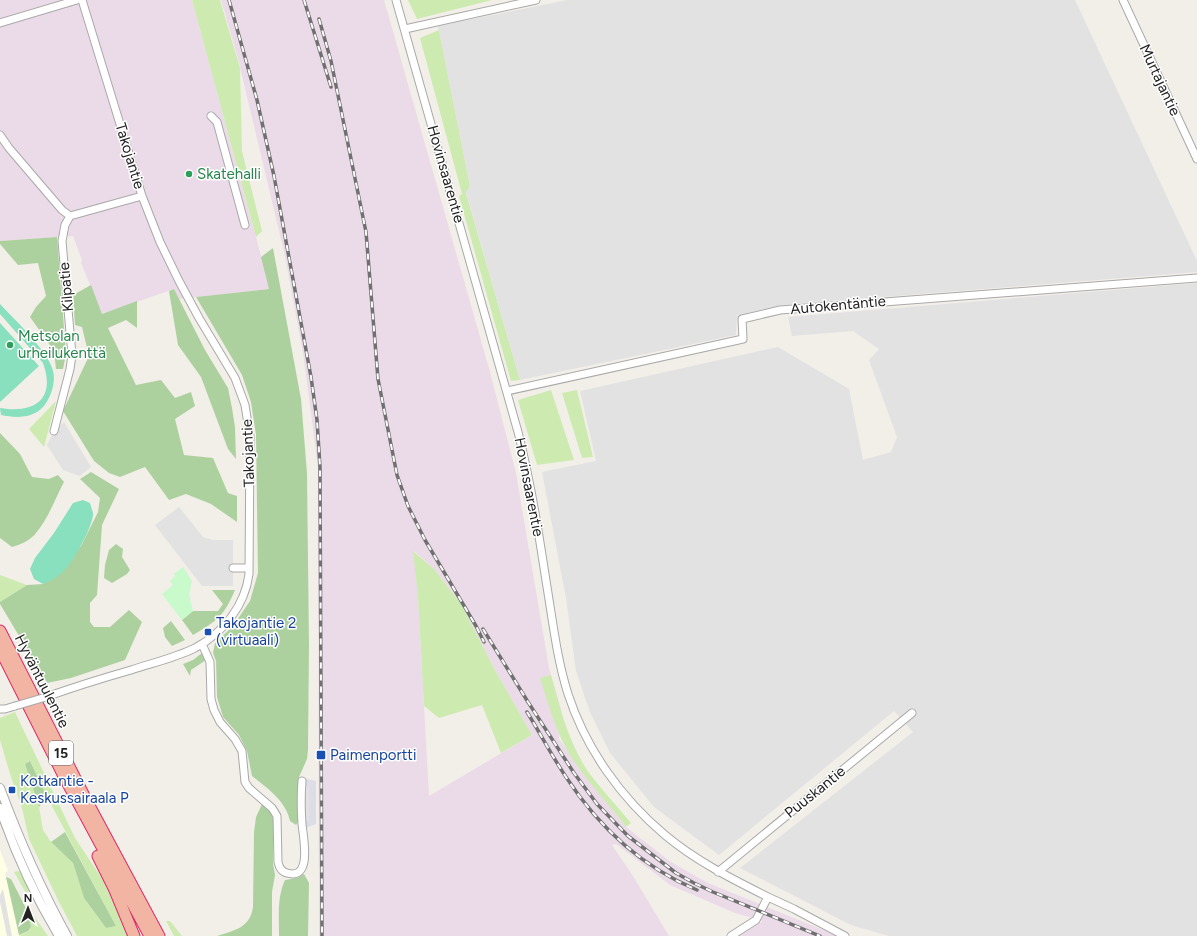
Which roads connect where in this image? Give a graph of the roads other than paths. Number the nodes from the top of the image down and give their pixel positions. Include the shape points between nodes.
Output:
1 (77, 0) edge
2 (82, 0) edge
3 (396, 0) edge
4 (536, 0) edge
5 (1123, 0) edge
6 (0, 23) edge
7 (405, 29) junction
8 (211, 116) dead end
9 (0, 135) edge
10 (1197, 159) edge
11 (142, 196) junction
12 (70, 216) junction
13 (245, 225) dead end
14 (1197, 278) edge
15 (507, 391) junction
16 (54, 431) dead end
17 (233, 568) dead end
18 (249, 568) junction
19 (0, 630) edge
20 (202, 644) junction
21 (0, 649) edge
22 (2, 710) edge
23 (912, 712) dead end
24 (65, 778) junction
25 (302, 781) dead end
26 (0, 788) edge
27 (0, 808) edge
28 (718, 872) junction
29 (768, 897) junction
30 (59, 936) edge
31 (67, 936) edge
32 (134, 936) edge
33 (150, 936) edge
34 (159, 936) edge
35 (731, 936) edge
36 (845, 936) edge

1 - 6 street
2 - 11 street, Takojantie
3 - 7 street, Hovinsaarentie
4 - 7 street
5 - 10 street, Murtajantie
7 - 15 street, Hovinsaarentie
8 - 13 street via 217,122
9 - 12 street via 62,210
11 - 12 street
11 - 18 street, Takojantie via 172,267 235,378 245,405 250,437
12 - 16 street, Kilpatie via 65,225 62,241 72,355
14 - 15 street, Autokentäntie via 780,310 742,319 743,339
15 - 28 street, Hovinsaarentie via 525,461 561,669 577,718 593,750 643,816 666,836
17 - 18 street
18 - 20 street, Takojantie via 248,583 238,608 220,630
19 - 34 highway, Hyväntuulentie / 15 via 71,772
20 - 22 street, Takojantie, bridge via 174,656
20 - 25 street via 210,662 211,699 214,710 242,752 246,785 275,812 279,867 288,874 298,873 304,863
21 - 24 highway, Hyväntuulentie / 15
23 - 28 street, Puuskantie
24 - 32 highway
24 - 33 highway, Hyväntuulentie / 15
26 - 31 street via 20,841
27 - 30 street via 25,872
28 - 29 street, Hovinsaarentie
29 - 35 street via 756,920
29 - 36 street, Hovinsaarentie

